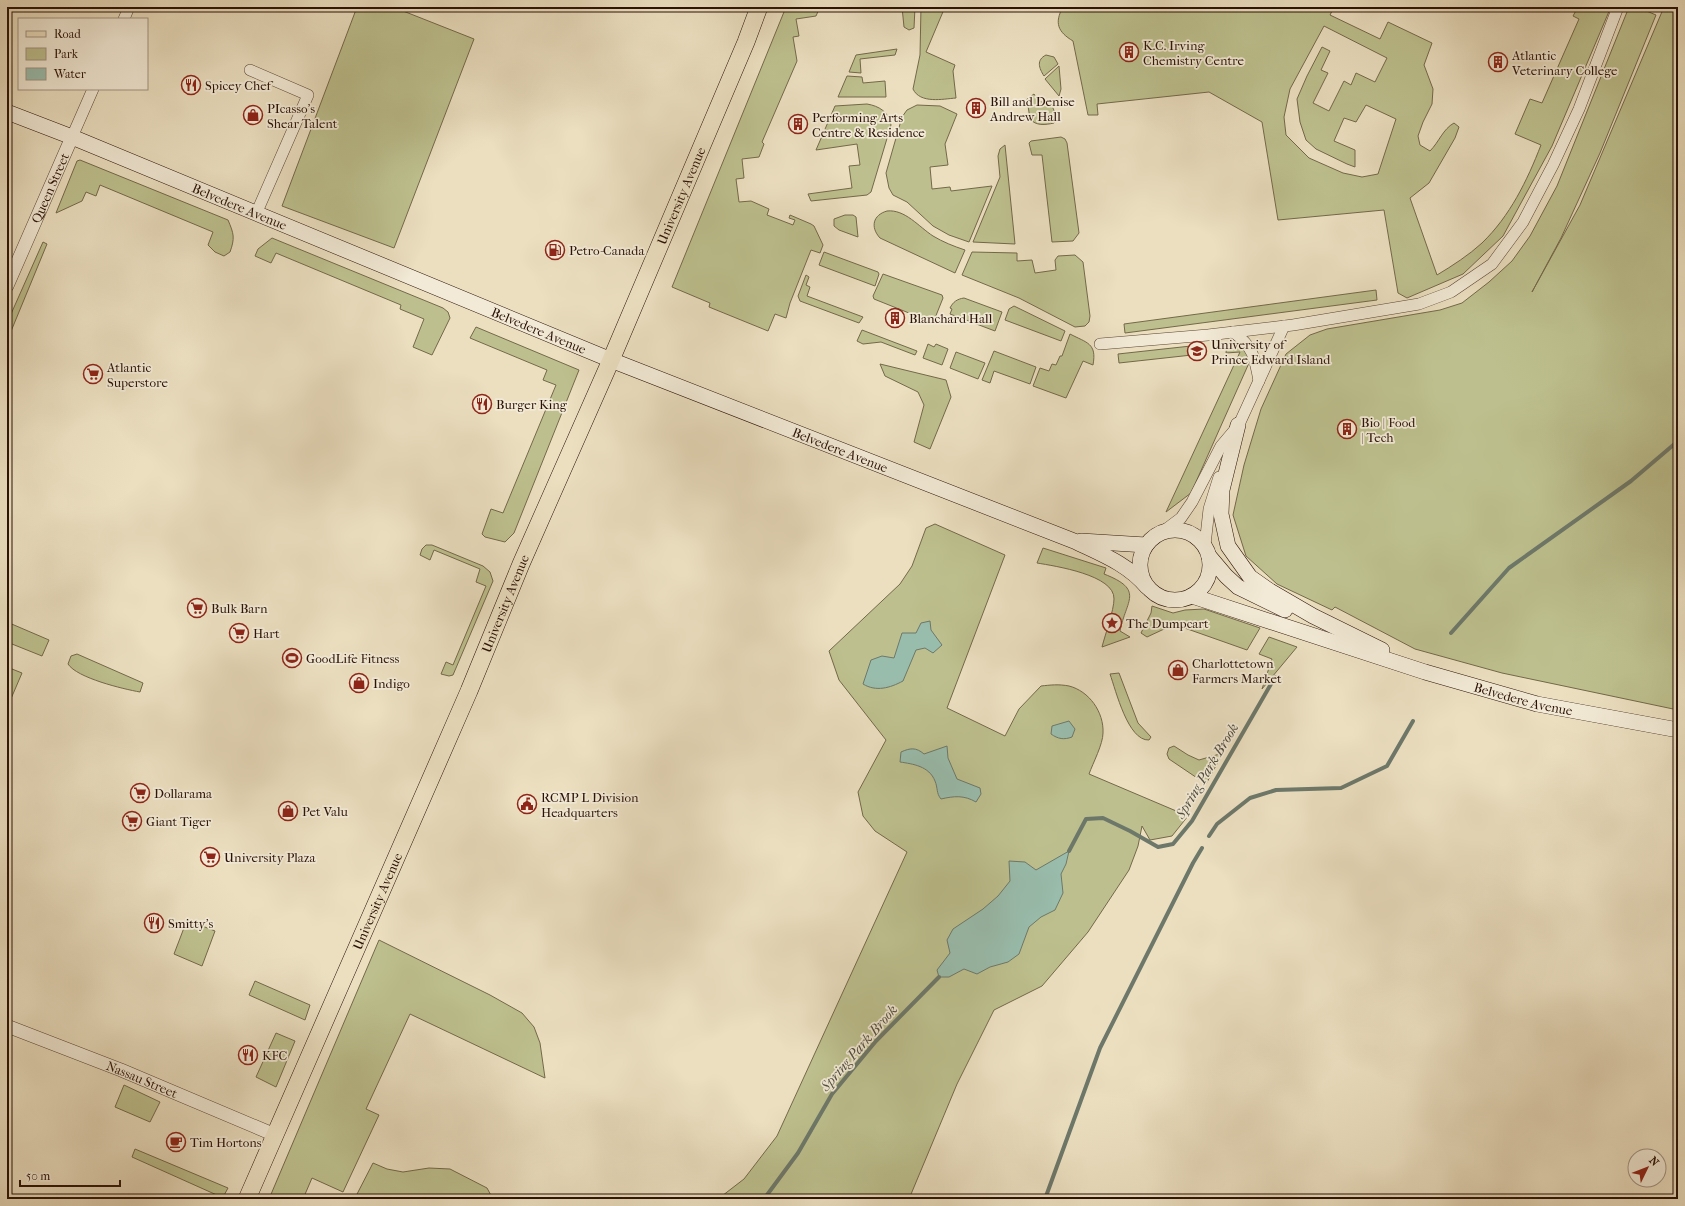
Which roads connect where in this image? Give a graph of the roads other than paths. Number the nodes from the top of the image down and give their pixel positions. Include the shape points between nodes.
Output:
1 (129, 7) edge
2 (759, 7) edge
3 (1618, 7) edge
4 (124, 18) edge
5 (250, 70) dead end
6 (93, 90) edge
7 (7, 112) edge
8 (72, 137) junction
9 (256, 214) junction
10 (7, 286) edge
11 (1284, 326) junction
12 (1233, 332) junction
13 (1100, 344) dead end
14 (611, 360) junction
15 (1259, 381) junction
16 (1238, 425) junction
17 (1165, 530) junction
18 (1074, 541) junction
19 (1146, 545) junction
20 (1207, 551) junction
21 (1147, 587) junction
22 (1192, 596) junction
23 (1372, 654) junction
24 (1425, 672) junction
25 (1678, 730) edge
26 (7, 1026) edge
27 (275, 1134) junction
28 (247, 1199) edge

1 - 4 street
2 - 14 main road, University Avenue
3 - 11 street via 1553,166 1523,222 1492,264 1451,292 1419,304
5 - 9 street via 308,94
6 - 8 street, Queen Street
7 - 8 main road, Belvedere Avenue
8 - 9 main road, Belvedere Avenue
8 - 10 street, Queen Street
9 - 14 main road, Belvedere Avenue
11 - 12 street
11 - 15 street
12 - 13 street
12 - 15 street via 1251,349
14 - 18 main road, Belvedere Avenue
14 - 27 main road, University Avenue
15 - 16 street
16 - 17 street via 1221,446 1181,518
16 - 20 street via 1212,501 1205,532
16 - 24 main road via 1221,502 1228,546 1250,577 1313,616
17 - 19 main road
17 - 20 main road via 1180,530 1197,537
18 - 19 main road, Belvedere Avenue
18 - 21 main road, Belvedere Avenue via 1132,570
19 - 21 main road via 1141,555 1140,566
20 - 22 main road via 1210,568 1208,579
20 - 23 main road, Belvedere Avenue via 1238,587
21 - 22 main road via 1162,598 1181,600
22 - 23 main road, Belvedere Avenue
23 - 24 main road, Belvedere Avenue
24 - 25 main road, Belvedere Avenue via 1536,704
26 - 27 street, Nassau Street
27 - 28 main road, University Avenue

